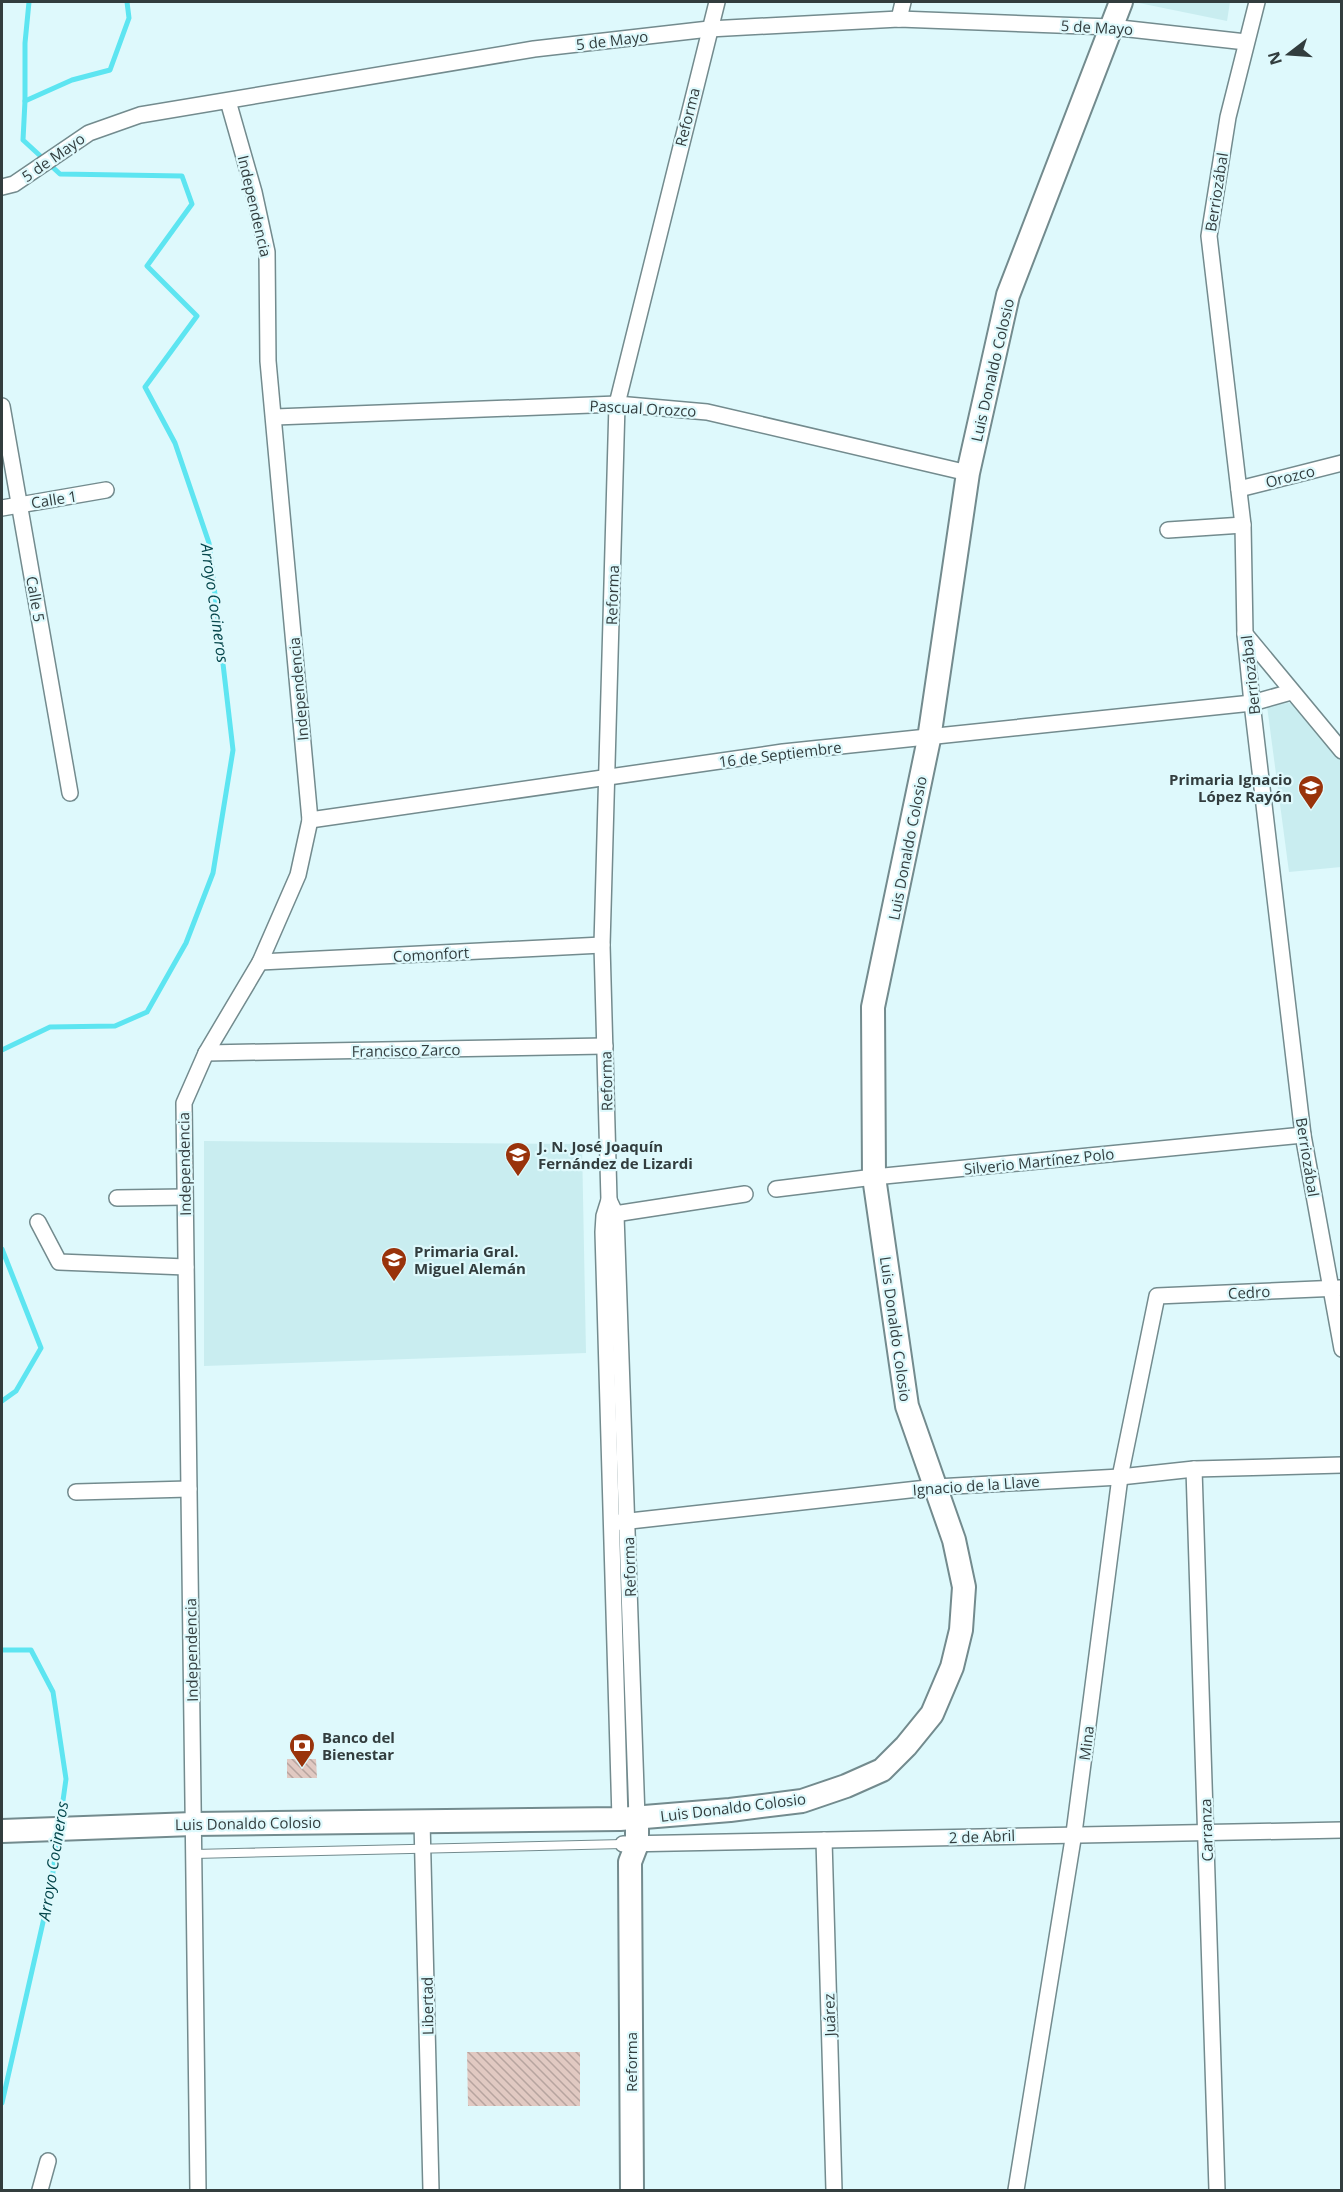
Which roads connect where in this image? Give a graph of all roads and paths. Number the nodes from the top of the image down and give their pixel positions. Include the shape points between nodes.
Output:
1 (717, 2) edge
2 (903, 2) edge
3 (1121, 2) edge
4 (1257, 2) edge
5 (899, 19) junction
6 (1111, 27) junction
7 (709, 29) junction
8 (1246, 42) junction
9 (228, 101) junction
10 (2, 187) edge
11 (617, 404) junction
12 (2, 406) edge
13 (275, 417) junction
14 (1341, 464) edge
15 (968, 473) junction
16 (1239, 489) junction
17 (106, 490) dead end
18 (19, 505) junction
19 (2, 508) edge
20 (1243, 525) junction
21 (1168, 530) dead end
22 (1245, 634) junction
23 (1291, 692) junction
24 (1252, 704) junction
25 (929, 739) junction
26 (1341, 751) edge
27 (607, 779) junction
28 (70, 793) dead end
29 (309, 820) junction
30 (602, 945) junction
31 (260, 962) junction
32 (605, 1046) junction
33 (206, 1053) junction
34 (1303, 1135) junction
35 (874, 1177) junction
36 (776, 1189) dead end
37 (745, 1194) dead end
38 (185, 1197) junction
39 (117, 1198) dead end
40 (610, 1215) junction
41 (38, 1222) dead end
42 (186, 1267) junction
43 (1336, 1288) edge
44 (1157, 1296) joint
45 (1341, 1349) edge
46 (1341, 1465) edge
47 (1194, 1469) junction
48 (1120, 1478) junction
49 (936, 1486) junction
50 (189, 1489) junction
51 (76, 1492) dead end
52 (619, 1522) junction
53 (617, 1698) junction
54 (634, 1698) junction
55 (629, 1819) junction
56 (422, 1821) junction
57 (194, 1824) junction
58 (1341, 1830) edge
59 (12, 1831) edge
60 (1206, 1832) junction
61 (1074, 1833) junction
62 (824, 1840) junction
63 (630, 1850) junction
64 (423, 1851) junction
65 (194, 1854) junction
66 (48, 2161) dead end
67 (40, 2190) edge
68 (198, 2190) edge
69 (431, 2190) edge
70 (632, 2190) edge
71 (834, 2190) edge
72 (1016, 2190) edge
73 (1217, 2190) edge

1 - 7 street, Reforma
2 - 5 street
3 - 6 main road, Luis Donaldo Colosio
4 - 8 street, Berriozábal
5 - 6 street, 5 de Mayo
5 - 7 street, 5 de Mayo
6 - 8 street, 5 de Mayo
6 - 15 main road, Luis Donaldo Colosio via 1008,295
7 - 9 street, 5 de Mayo via 534,50
7 - 11 street, Reforma
8 - 16 street, Berriozábal via 1228,117 1209,236
9 - 10 street, 5 de Mayo via 140,115 89,133 14,184
9 - 13 street, Independencia via 267,252 268,361
11 - 13 street, Pascual Orozco
11 - 15 street, Pascual Orozco via 707,411
11 - 27 street, Reforma
12 - 18 street, Calle 5
13 - 29 street, Independencia
14 - 16 street, Orozco
15 - 25 main road, Luis Donaldo Colosio
16 - 20 street, Berriozábal
17 - 18 street, Calle 1
18 - 19 street, Calle 1
18 - 28 street, Calle 5
20 - 21 street
20 - 22 street, Berriozábal
22 - 23 street
22 - 24 street, Berriozábal
23 - 24 street, 16 de Septiembre
23 - 26 street
24 - 25 street, 16 de Septiembre
24 - 34 street, Berriozábal
25 - 27 street, 16 de Septiembre via 783,752
25 - 35 main road, Luis Donaldo Colosio via 873,1007
27 - 29 street, 16 de Septiembre
27 - 30 street, Reforma
29 - 31 street, Independencia via 298,875
30 - 31 street, Comonfort
30 - 32 street, Reforma
31 - 33 street, Independencia
32 - 33 street, Francisco Zarco
32 - 40 street, Reforma
33 - 38 street, Independencia via 184,1103
34 - 35 street, Silverio Martínez Polo
34 - 43 street, Berriozábal
35 - 36 street, Silverio Martínez Polo
35 - 49 main road, Luis Donaldo Colosio via 907,1406
37 - 40 street
38 - 39 street
38 - 42 street, Independencia
40 - 52 street, Reforma
41 - 42 street via 59,1262
42 - 50 street, Independencia
43 - 44 street, Cedro
43 - 45 street, Berriozábal
44 - 48 street, Mina
46 - 47 street, Ignacio de la Llave
47 - 48 street, Ignacio de la Llave
47 - 60 street, Carranza
48 - 49 street, Ignacio de la Llave
48 - 61 street, Mina
49 - 52 street, Ignacio de la Llave
49 - 55 main road, Luis Donaldo Colosio via 954,1540 963,1587 961,1630 952,1667 932,1714 906,1746 882,1770 801,1801
50 - 51 street
50 - 57 street, Independencia
52 - 53 street, Reforma
52 - 54 street, Reforma
53 - 54 street
53 - 55 street, Reforma
54 - 55 street, Reforma
55 - 56 main road, Luis Donaldo Colosio
55 - 63 main road, Reforma
56 - 57 main road, Luis Donaldo Colosio
56 - 64 street, Libertad
57 - 59 main road, Luis Donaldo Colosio
57 - 65 street, Independencia
58 - 60 street, 2 de Abril
60 - 61 street, 2 de Abril
60 - 73 street, Carranza
61 - 62 street, 2 de Abril
61 - 72 street, Mina
62 - 63 street, 2 de Abril
62 - 71 street, Juárez
63 - 64 lane, Luis Donaldo Colosio
63 - 70 main road, Reforma
64 - 65 lane, Luis Donaldo Colosio
64 - 69 street, Libertad
65 - 68 street, Independencia
66 - 67 street

